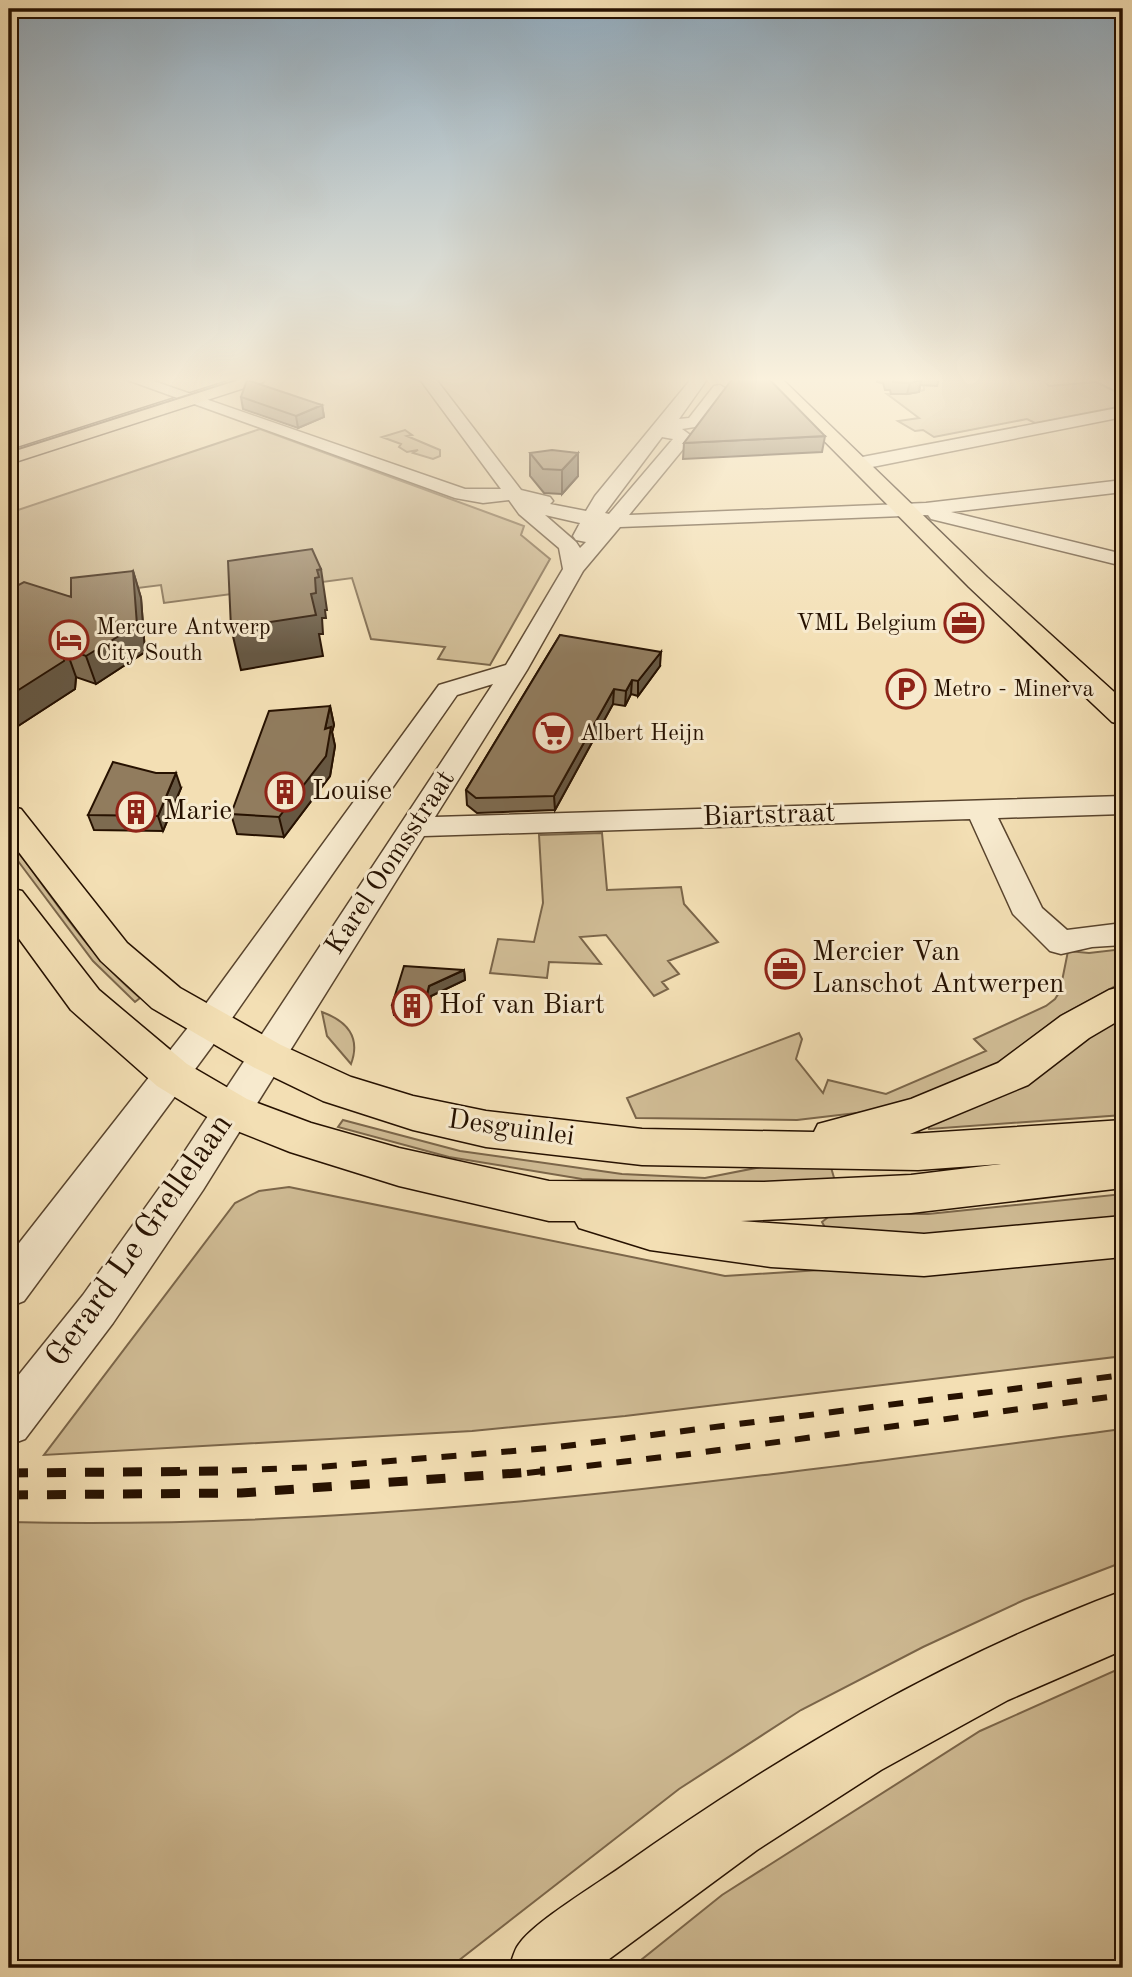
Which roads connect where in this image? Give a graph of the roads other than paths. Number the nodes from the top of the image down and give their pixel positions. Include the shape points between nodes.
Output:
1 (394, 470) edge
2 (496, 470) edge
3 (627, 470) edge
4 (657, 470) edge
5 (863, 470) edge
6 (1123, 486) edge
7 (517, 498) junction
8 (904, 510) junction
9 (593, 517) junction
10 (616, 521) junction
11 (1123, 560) edge
12 (574, 569) junction
13 (515, 670) junction
14 (1123, 716) edge
15 (1123, 805) edge
16 (980, 809) junction
17 (9, 816) edge
18 (415, 827) junction
19 (9, 900) edge
20 (1123, 937) edge
21 (1123, 1000) edge
22 (209, 1025) junction
23 (267, 1056) junction
24 (172, 1075) junction
25 (232, 1111) junction
26 (1123, 1138) edge
27 (794, 1147) junction
28 (1123, 1169) edge
29 (549, 1201) junction
30 (1123, 1237) edge
31 (14, 1282) edge
32 (9, 1423) edge
33 (1123, 1620) edge
34 (560, 1954) edge

1 - 7 street via 462,494
2 - 7 street
3 - 9 street, Karel Oomsstraat
4 - 10 street, Karel Oomsstraat
5 - 8 main road
6 - 8 street
7 - 9 street via 562,515
7 - 12 street via 569,546
8 - 10 street
8 - 11 street
8 - 14 main road
9 - 10 street
9 - 12 street, Karel Oomsstraat
10 - 12 street, Karel Oomsstraat
12 - 13 street, Karel Oomsstraat
13 - 18 street, Karel Oomsstraat
13 - 22 street, Karel Oomsstraat via 448,690
15 - 16 street, Biartstraat
16 - 18 street, Biartstraat
16 - 20 street via 1029,914 1061,943 1092,936
17 - 22 main road, Desguinlei via 114,952 166,998
18 - 23 street, Karel Oomsstraat
19 - 24 main road, Desguinlei via 85,1000
21 - 27 main road via 1075,1027 1013,1074 919,1114
22 - 23 main road, Desguinlei
22 - 24 street
23 - 25 street, Gerard Le Grellelaan
23 - 27 main road, Desguinlei via 338,1089 451,1123 642,1147
24 - 25 main road, Desguinlei
24 - 31 street
25 - 29 main road, Desguinlei via 399,1167
25 - 32 street, Gerard Le Grellelaan via 98,1309
26 - 27 main road, Desguinlei via 918,1152
28 - 29 main road, Desguinlei via 911,1194 764,1202
29 - 30 main road via 650,1230 771,1246 924,1255
33 - 34 main road via 987,1679 859,1748 734,1827

